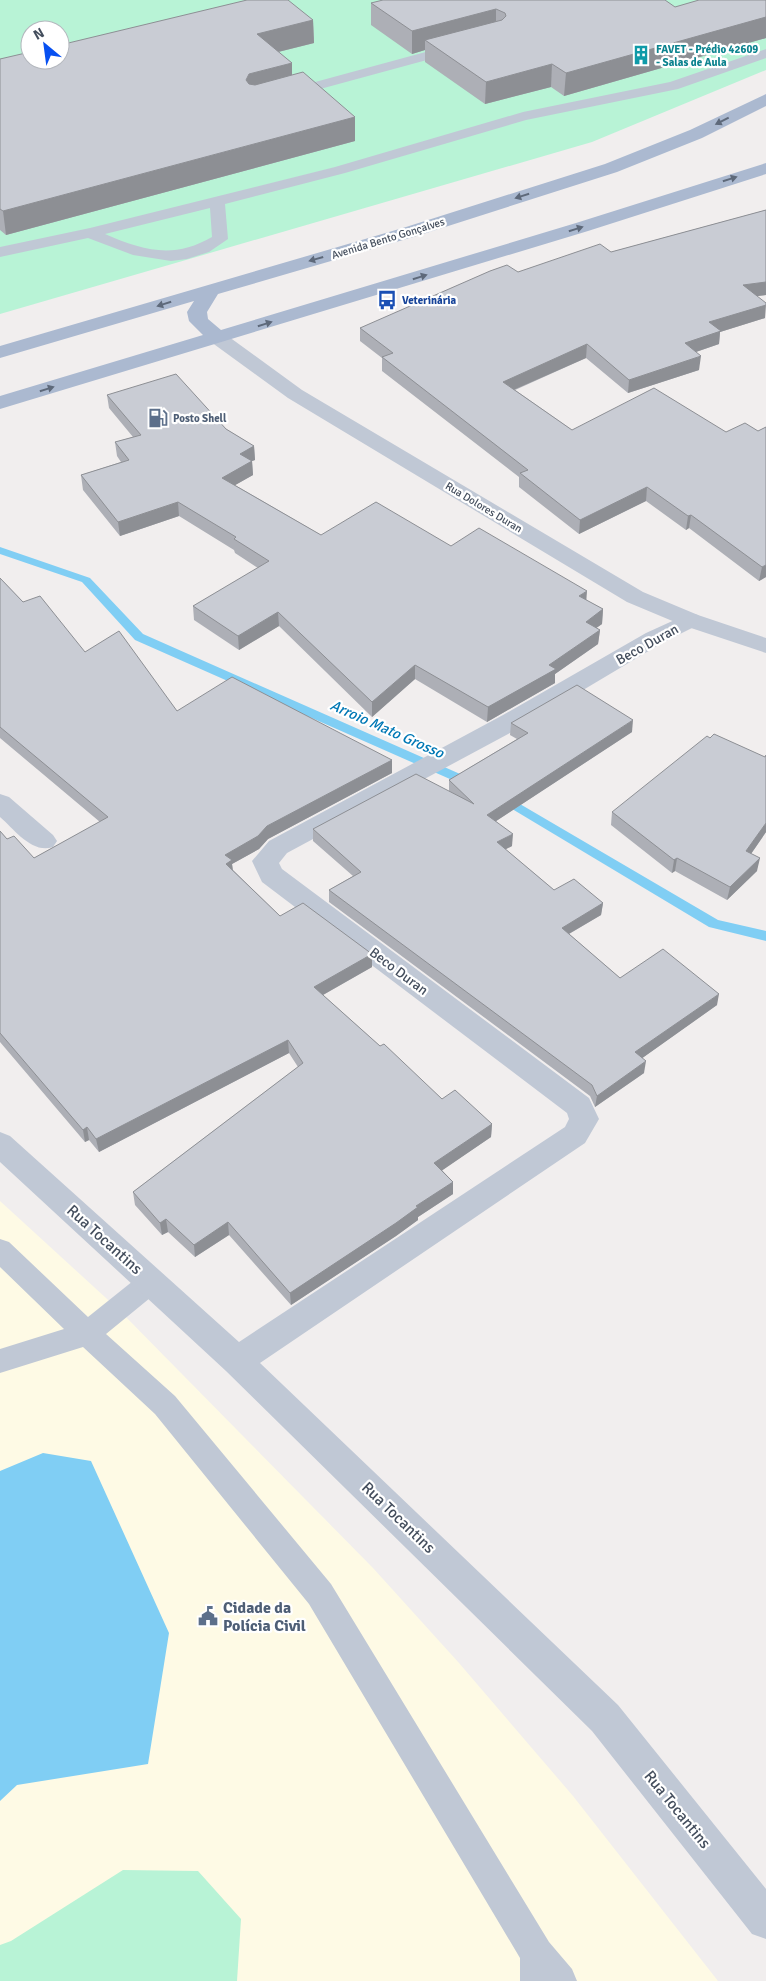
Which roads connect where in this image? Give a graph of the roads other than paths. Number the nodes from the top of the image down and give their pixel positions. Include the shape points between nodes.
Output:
1 (467, 45) edge
2 (766, 53) edge
3 (276, 97) edge
4 (766, 99) edge
5 (766, 168) edge
6 (217, 201) junction
7 (90, 233) junction
8 (0, 252) edge
9 (210, 290) junction
10 (218, 338) junction
11 (0, 352) edge
12 (0, 403) edge
13 (690, 620) junction
14 (766, 646) edge
15 (0, 803) edge
16 (44, 841) dead end
17 (0, 1144) edge
18 (0, 1250) edge
19 (152, 1281) junction
20 (87, 1334) junction
21 (0, 1361) edge
22 (237, 1361) junction
23 (766, 1920) edge
24 (537, 1967) edge
25 (560, 1981) edge

1 - 3 lane
2 - 6 lane via 673,86 523,116 340,170
4 -> 9 main road, Avenida Bento Gonçalves via 696,134 611,168 414,231
10 -> 5 main road via 582,228
6 - 7 lane
6 - 7 lane via 220,238 207,248 174,256 148,256 123,249
7 - 8 lane
9 - 10 main road via 198,312 199,321
9 -> 11 main road, Avenida Bento Gonçalves
12 -> 10 main road
10 - 13 street, Rua Dolores Duran via 295,394 635,597
13 - 14 street, Rua Dolores Duran
13 - 22 street, Beco Duran via 512,721 278,847 265,861 271,875 579,1106 584,1119 575,1135
15 - 16 street
17 - 19 street, Rua Tocantins
18 - 20 lane
19 - 20 lane
19 - 22 street, Rua Tocantins
20 - 21 lane
20 - 24 lane via 165,1405 320,1594
22 - 23 street, Rua Tocantins via 605,1718
24 - 25 lane

